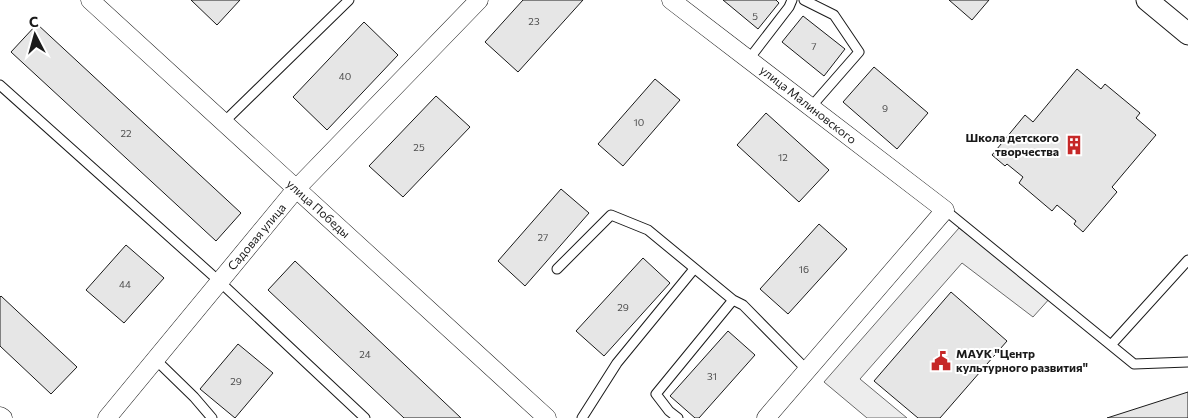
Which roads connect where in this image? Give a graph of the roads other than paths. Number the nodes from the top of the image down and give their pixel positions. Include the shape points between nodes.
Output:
1 (90, 0) edge
2 (349, 0) edge
3 (479, 0) edge
4 (671, 0) edge
5 (792, 0) edge
6 (804, 0) edge
7 (1147, 0) edge
8 (1188, 34) edge
9 (749, 59) junction
10 (0, 85) edge
11 (810, 108) junction
12 (223, 122) junction
13 (296, 189) junction
14 (945, 210) junction
15 (1188, 260) edge
16 (557, 269) dead end
17 (694, 269) junction
18 (220, 282) junction
19 (732, 300) junction
20 (1111, 345) junction
21 (156, 360) junction
22 (1188, 362) edge
23 (807, 370) junction
24 (107, 418) edge
25 (212, 418) edge
26 (365, 418) edge
27 (547, 418) edge
28 (582, 418) edge
29 (678, 418) edge
30 (766, 418) edge

1 - 12 street, улица Победы
2 - 12 lane
3 - 13 street, Садовая улица
4 - 9 street, улица Малиновского
5 - 9 lane via 790,7
6 - 11 lane via 834,15 859,52
7 - 8 street
9 - 11 street, улица Малиновского
10 - 18 lane
11 - 14 street, улица Малиновского
12 - 13 street, улица Победы
13 - 18 street, Садовая улица
13 - 27 street, улица Победы
14 - 20 lane
14 - 23 street
15 - 20 lane
16 - 17 lane via 611,215 648,230
17 - 19 lane
17 - 28 lane via 617,363
18 - 21 street, Садовая улица
18 - 26 lane
19 - 23 lane via 743,305
19 - 29 lane via 656,394
20 - 22 lane via 1134,364
21 - 24 street, Садовая улица
21 - 25 lane
23 - 30 street

